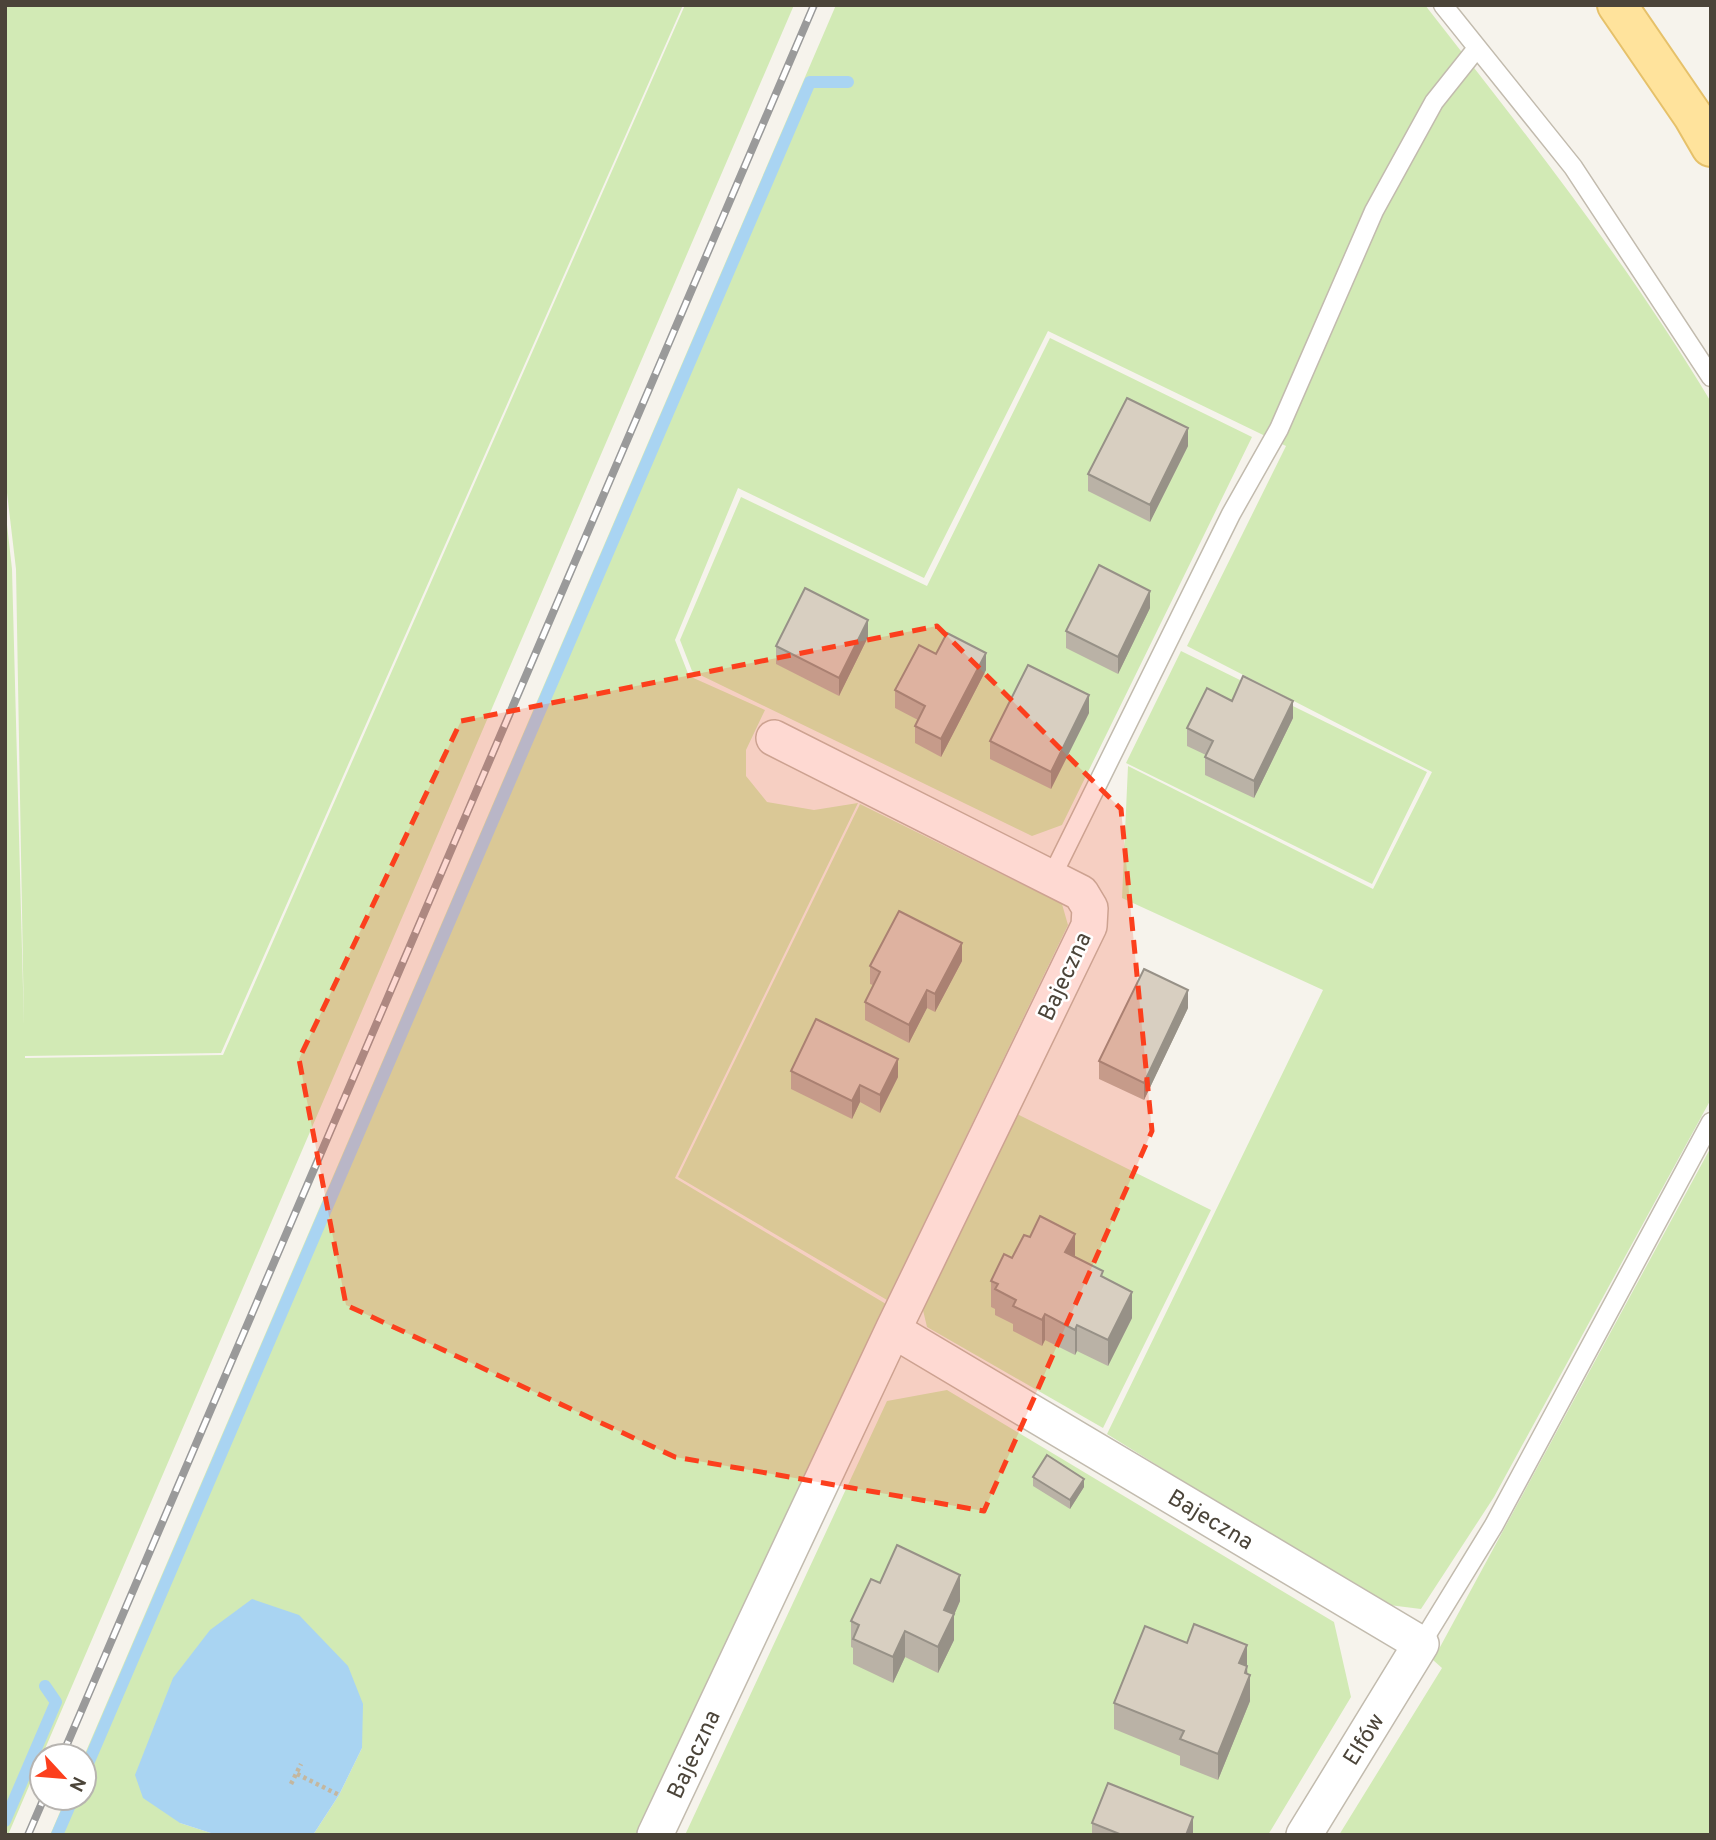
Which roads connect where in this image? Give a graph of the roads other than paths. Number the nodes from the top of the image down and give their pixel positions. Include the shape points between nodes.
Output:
1 (1443, 5) edge
2 (1617, 5) edge
3 (1477, 48) junction
4 (1711, 148) edge
5 (1711, 377) edge
6 (774, 738) dead end
7 (1051, 878) junction
8 (1711, 1122) edge
9 (893, 1330) junction
10 (1421, 1644) junction
11 (655, 1835) edge
12 (1304, 1835) edge

1 - 3 lane
2 - 4 main road
3 - 5 lane via 1573,167
3 - 7 lane via 1434,102 1374,211 1279,429 1231,514
6 - 7 street, Bajeczna
7 - 9 street, Bajeczna via 1081,893 1090,908 1089,926
8 - 10 lane via 1494,1525
9 - 10 street, Bajeczna
9 - 11 street, Bajeczna
10 - 12 street, Elfów

